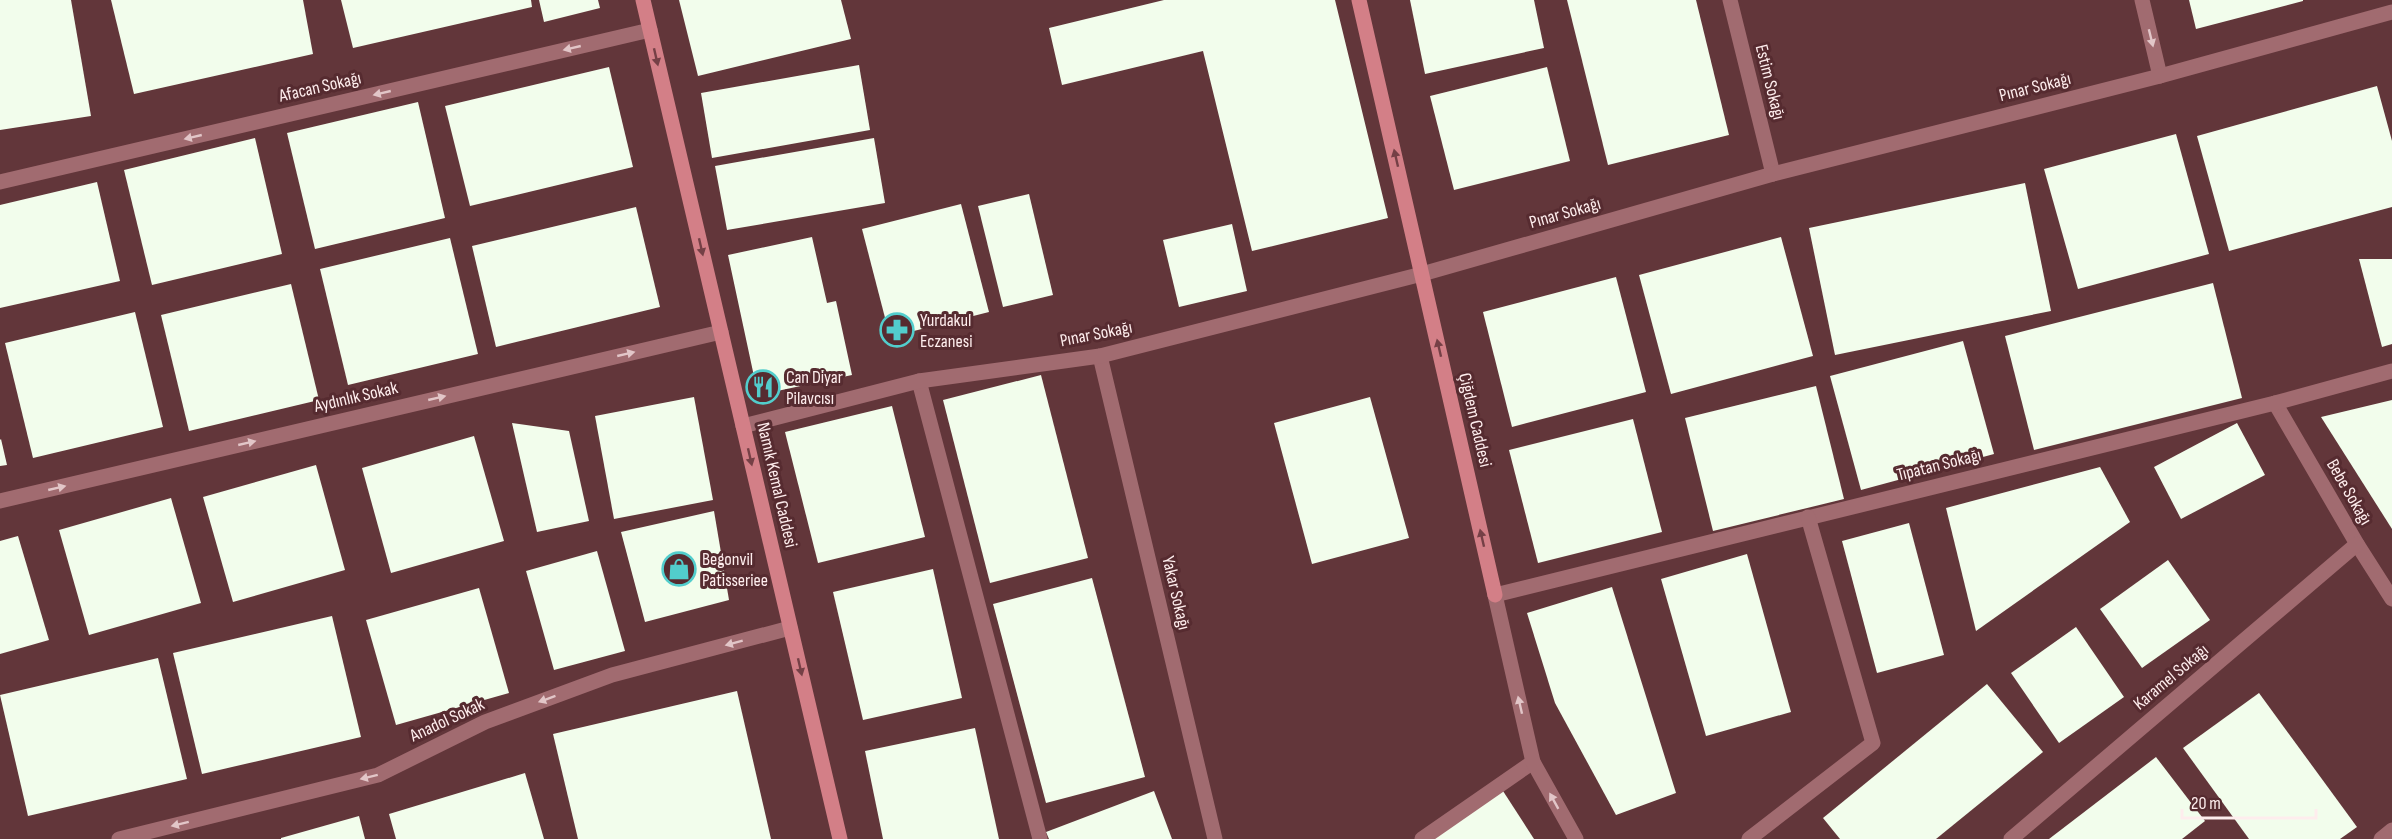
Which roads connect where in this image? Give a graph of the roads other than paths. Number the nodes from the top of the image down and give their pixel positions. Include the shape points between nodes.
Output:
1 (643, 0) edge
2 (1359, 0) edge
3 (1730, 0) edge
4 (2142, 0) edge
5 (2392, 12) edge
6 (650, 30) junction
7 (2160, 76) junction
8 (1773, 174) junction
9 (0, 182) edge
10 (1422, 274) junction
11 (721, 332) junction
12 (1100, 356) junction
13 (2392, 371) edge
14 (919, 381) junction
15 (2275, 403) junction
16 (743, 426) junction
17 (0, 501) edge
18 (1808, 517) junction
19 (2357, 544) junction
20 (1495, 595) junction
21 (2392, 598) edge
22 (790, 628) junction
23 (1533, 762) junction
24 (2392, 830) edge
25 (119, 839) edge
26 (840, 839) edge
27 (1040, 839) edge
28 (1215, 839) edge
29 (1422, 839) edge
30 (1576, 839) edge
31 (1749, 839) edge
32 (2011, 839) edge
33 (2381, 839) edge

1 - 6 main road, Namık Kemal Caddesi
10 -> 2 main road, Çiğdem Caddesi
3 - 8 street, Estim Sokağı
4 -> 7 street
5 - 7 street, Pınar Sokağı
6 -> 9 street, Afacan Sokağı
6 -> 11 main road, Namık Kemal Caddesi
7 - 8 street, Pınar Sokağı
8 - 10 street, Pınar Sokağı
10 - 12 street, Pınar Sokağı
20 -> 10 main road, Çiğdem Caddesi
11 - 16 main road, Namık Kemal Caddesi
17 -> 11 street, Aydınlık Sokak
12 - 14 street, Pınar Sokağı
12 - 28 street, Yakar Sokağı
13 - 15 street, Tıpatan Sokağı
14 - 16 street, Pınar Sokağı
14 - 27 street
15 - 18 street, Tıpatan Sokağı
15 - 19 street, Bebe Sokağı
16 -> 22 main road, Namık Kemal Caddesi
18 - 20 street, Tıpatan Sokağı
18 - 31 street via 1873,743
19 - 21 street, Bebe Sokağı
19 - 32 street, Karamel Sokağı
23 -> 20 street, Çiğdem Caddesi
22 -> 25 street, Anadol Sokak via 612,675 485,722 378,775
22 -> 26 main road, Namık Kemal Caddesi
23 - 29 street
30 -> 23 street, Çiğdem Caddesi
24 - 33 street

